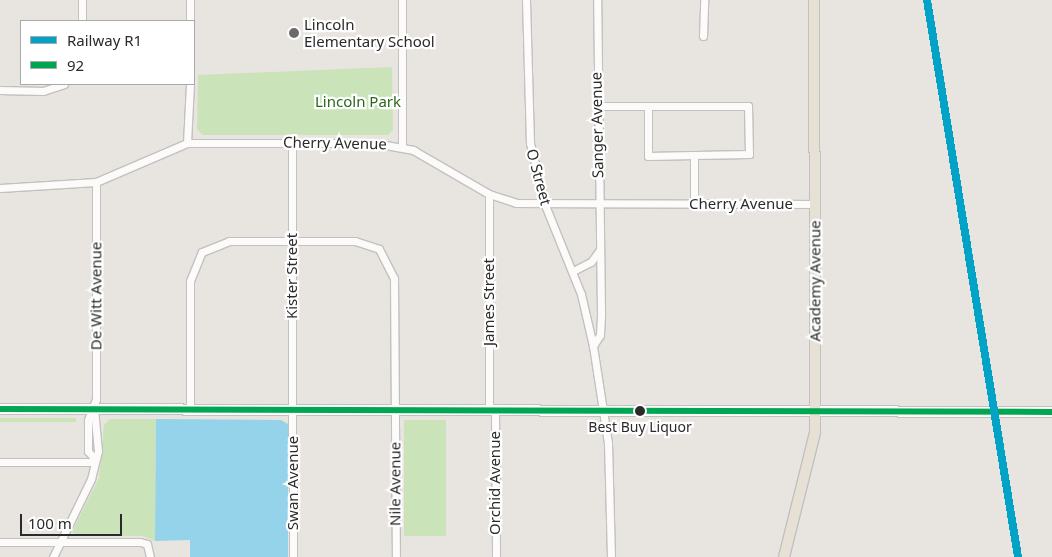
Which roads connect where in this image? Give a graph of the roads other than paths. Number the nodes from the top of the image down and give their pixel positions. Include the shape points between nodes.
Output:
1 (82, 0) edge
2 (190, 0) edge
3 (402, 0) edge
4 (526, 0) edge
5 (597, 0) edge
6 (704, 0) edge
7 (814, 0) edge
8 (82, 20) edge
9 (190, 20) edge
10 (703, 36) dead end
11 (60, 85) edge
12 (190, 85) edge
13 (0, 90) edge
14 (597, 106) junction
15 (648, 106) junction
16 (292, 142) junction
17 (187, 143) junction
18 (402, 146) junction
19 (694, 154) junction
20 (96, 182) junction
21 (0, 188) edge
22 (489, 194) junction
23 (694, 204) junction
24 (814, 204) junction
25 (545, 205) junction
26 (598, 205) junction
27 (292, 241) junction
28 (598, 251) junction
29 (573, 272) junction
30 (594, 346) junction
31 (0, 409) edge
32 (94, 410) junction
33 (190, 410) junction
34 (293, 410) junction
35 (395, 410) junction
36 (492, 410) junction
37 (603, 412) junction
38 (1052, 412) edge
39 (816, 413) junction
40 (94, 460) junction
41 (0, 462) edge
42 (0, 542) edge
43 (58, 543) junction
44 (53, 557) edge
45 (150, 557) edge
46 (293, 557) edge
47 (396, 557) edge
48 (496, 557) edge
49 (611, 557) edge
50 (784, 557) edge

1 - 8 street
2 - 9 street
3 - 18 street
4 - 25 street, O Street via 528,129
5 - 14 street, Sanger Avenue
6 - 10 street
7 - 24 main road, Academy Avenue
11 - 13 street via 43,90
12 - 17 street
14 - 15 street
14 - 26 street, Sanger Avenue
15 - 19 street via 648,156
15 - 19 street via 748,106 749,154
16 - 17 street, Cherry Avenue
16 - 18 street, Cherry Avenue
16 - 27 street, Kister Street
17 - 20 street, Cherry Avenue
18 - 22 street, Cherry Avenue
19 - 23 street
20 - 21 street, Cherry Avenue
20 - 32 street, De Witt Avenue
22 - 25 street, Cherry Avenue via 516,203
22 - 36 street, James Street
23 - 24 street, Cherry Avenue
23 - 26 street, Cherry Avenue
24 - 39 main road, Academy Avenue
25 - 26 street, Cherry Avenue
25 - 29 street, O Street
26 - 28 street, Sanger Avenue
27 - 33 street, Nile Avenue via 218,243 196,259 190,281
27 - 34 street, Kister Street
27 - 35 street, Nile Avenue via 355,241 370,244 386,256 394,278
28 - 29 street via 591,262
28 - 30 street, Sanger Avenue via 600,335
29 - 30 street, O Street
30 - 37 street, Sanger Avenue
31 - 32 street
32 - 33 street
32 - 40 street, De Witt Avenue via 88,420 88,451
33 - 34 street
34 - 35 street
34 - 46 street, Swan Avenue
35 - 36 street
35 - 47 street, Nile Avenue
36 - 37 street
36 - 48 street, Orchid Avenue
37 - 39 street
37 - 49 street, Sanger Avenue
38 - 39 street
39 - 50 main road, Academy Avenue via 812,459
40 - 41 street
40 - 43 street, De Witt Avenue via 88,489
42 - 43 street
43 - 44 street, De Witt Avenue
43 - 45 street via 147,544

